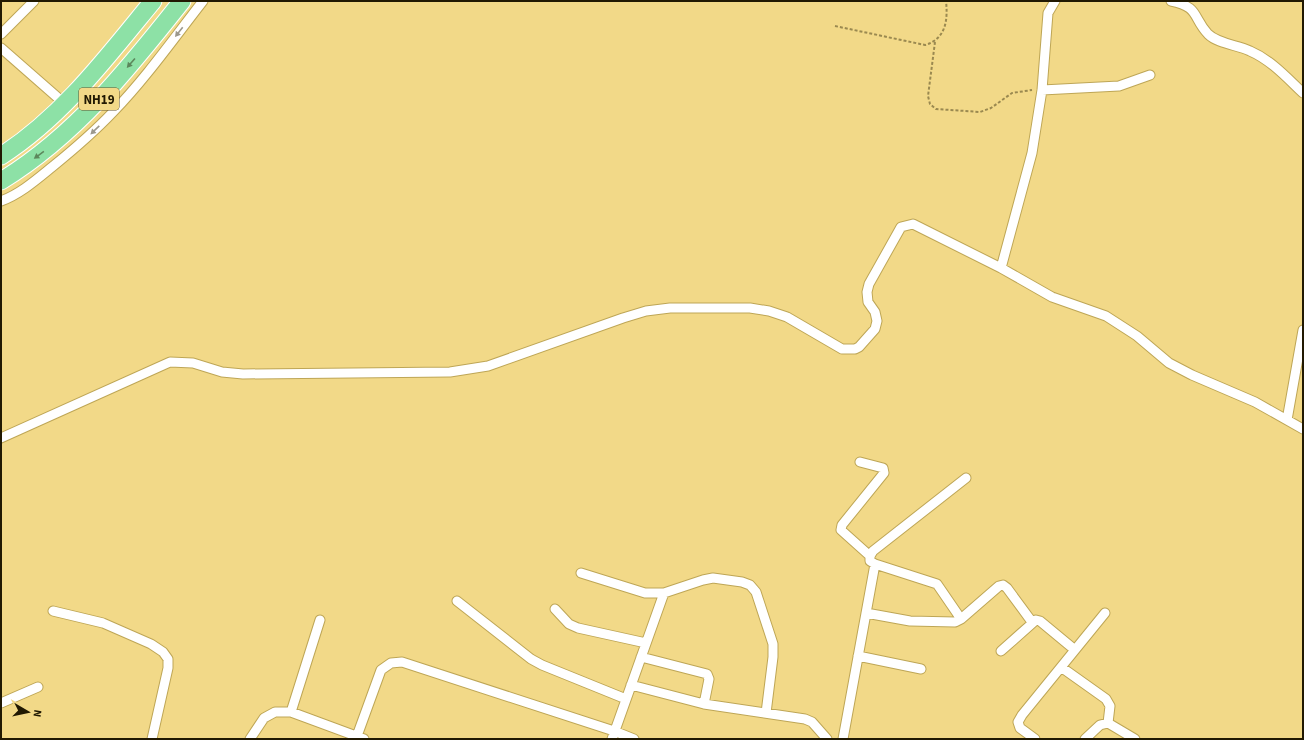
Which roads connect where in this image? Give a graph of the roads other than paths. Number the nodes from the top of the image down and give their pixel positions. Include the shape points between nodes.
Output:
1 (34, 1) edge
2 (153, 1) edge
3 (182, 1) edge
4 (204, 1) edge
5 (1055, 1) edge
6 (1171, 1) edge
7 (1, 34) edge
8 (1, 48) edge
9 (1150, 75) dead end
10 (1042, 90) junction
11 (1303, 93) edge
12 (65, 104) junction
13 (1, 156) edge
14 (1, 181) edge
15 (1, 201) edge
16 (1001, 268) junction
17 (1303, 330) edge
18 (1287, 420) junction
19 (1303, 429) edge
20 (1, 438) edge
21 (860, 462) dead end
22 (966, 478) dead end
23 (870, 556) junction
24 (875, 564) junction
25 (580, 572) dead end
26 (664, 593) junction
27 (457, 601) dead end
28 (555, 609) dead end
29 (53, 611) dead end
30 (866, 613) junction
31 (1105, 613) dead end
32 (320, 620) dead end
33 (961, 620) junction
34 (1032, 622) junction
35 (646, 642) junction
36 (1075, 650) junction
37 (1001, 651) dead end
38 (858, 656) junction
39 (641, 657) junction
40 (1061, 667) junction
41 (921, 669) dead end
42 (631, 684) junction
43 (38, 687) dead end
44 (626, 699) junction
45 (1, 703) edge
46 (704, 704) junction
47 (290, 712) junction
48 (766, 713) junction
49 (1108, 723) junction
50 (613, 735) edge
51 (361, 737) edge
52 (152, 739) edge
53 (250, 739) edge
54 (634, 739) edge
55 (827, 739) edge
56 (843, 739) edge
57 (1035, 739) edge
58 (1085, 739) edge
59 (1135, 739) edge

1 - 7 street
2 - 12 highway, NH19
3 -> 14 highway, NH19 via 127,68 77,123 45,151
4 -> 15 street via 112,113 72,151 21,191
5 - 10 street via 1048,13
6 - 11 street via 1194,11 1208,34 1250,51 1268,62
8 - 12 street
9 - 10 street via 1119,86
10 - 16 street via 1032,153
12 - 13 highway, NH19
16 - 18 street via 1052,296 1106,316 1137,336 1169,362 1192,375 1255,402
16 - 20 street via 918,225 909,224 901,227 869,284 868,302 877,321 860,347 855,349 842,349 787,317 769,311 750,308 670,308 646,311 623,318 472,370 242,374 222,372 192,363 170,362
17 - 18 street
18 - 19 street
21 - 23 street via 883,468 884,473 842,525 841,530
22 - 23 street
23 - 24 street via 870,561
24 - 30 street
24 - 33 street via 937,584
25 - 26 street via 645,593
26 - 35 street
26 - 48 street via 713,578 742,582 750,585 756,592 773,644
27 - 44 street via 531,659
28 - 35 street via 569,624 578,628
29 - 52 street via 103,623 163,652 168,659 168,668
30 - 33 street via 910,621 948,623
30 - 38 street
31 - 36 street
32 - 47 street
33 - 34 street via 1003,585
34 - 36 street via 1040,621
34 - 37 street
35 - 39 street
36 - 40 street
38 - 41 street
38 - 56 street
39 - 42 street
39 - 46 street via 707,674 709,679
40 - 49 street via 1106,699 1110,706
40 - 57 street via 1018,722 1020,728
42 - 44 street
42 - 46 street
43 - 45 street
44 - 50 street
46 - 48 street
47 - 51 street
47 - 53 street via 275,712 264,718
48 - 55 street via 812,722
49 - 58 street via 1100,724
49 - 59 street
50 - 51 street via 402,662 391,663 381,670
50 - 54 street

